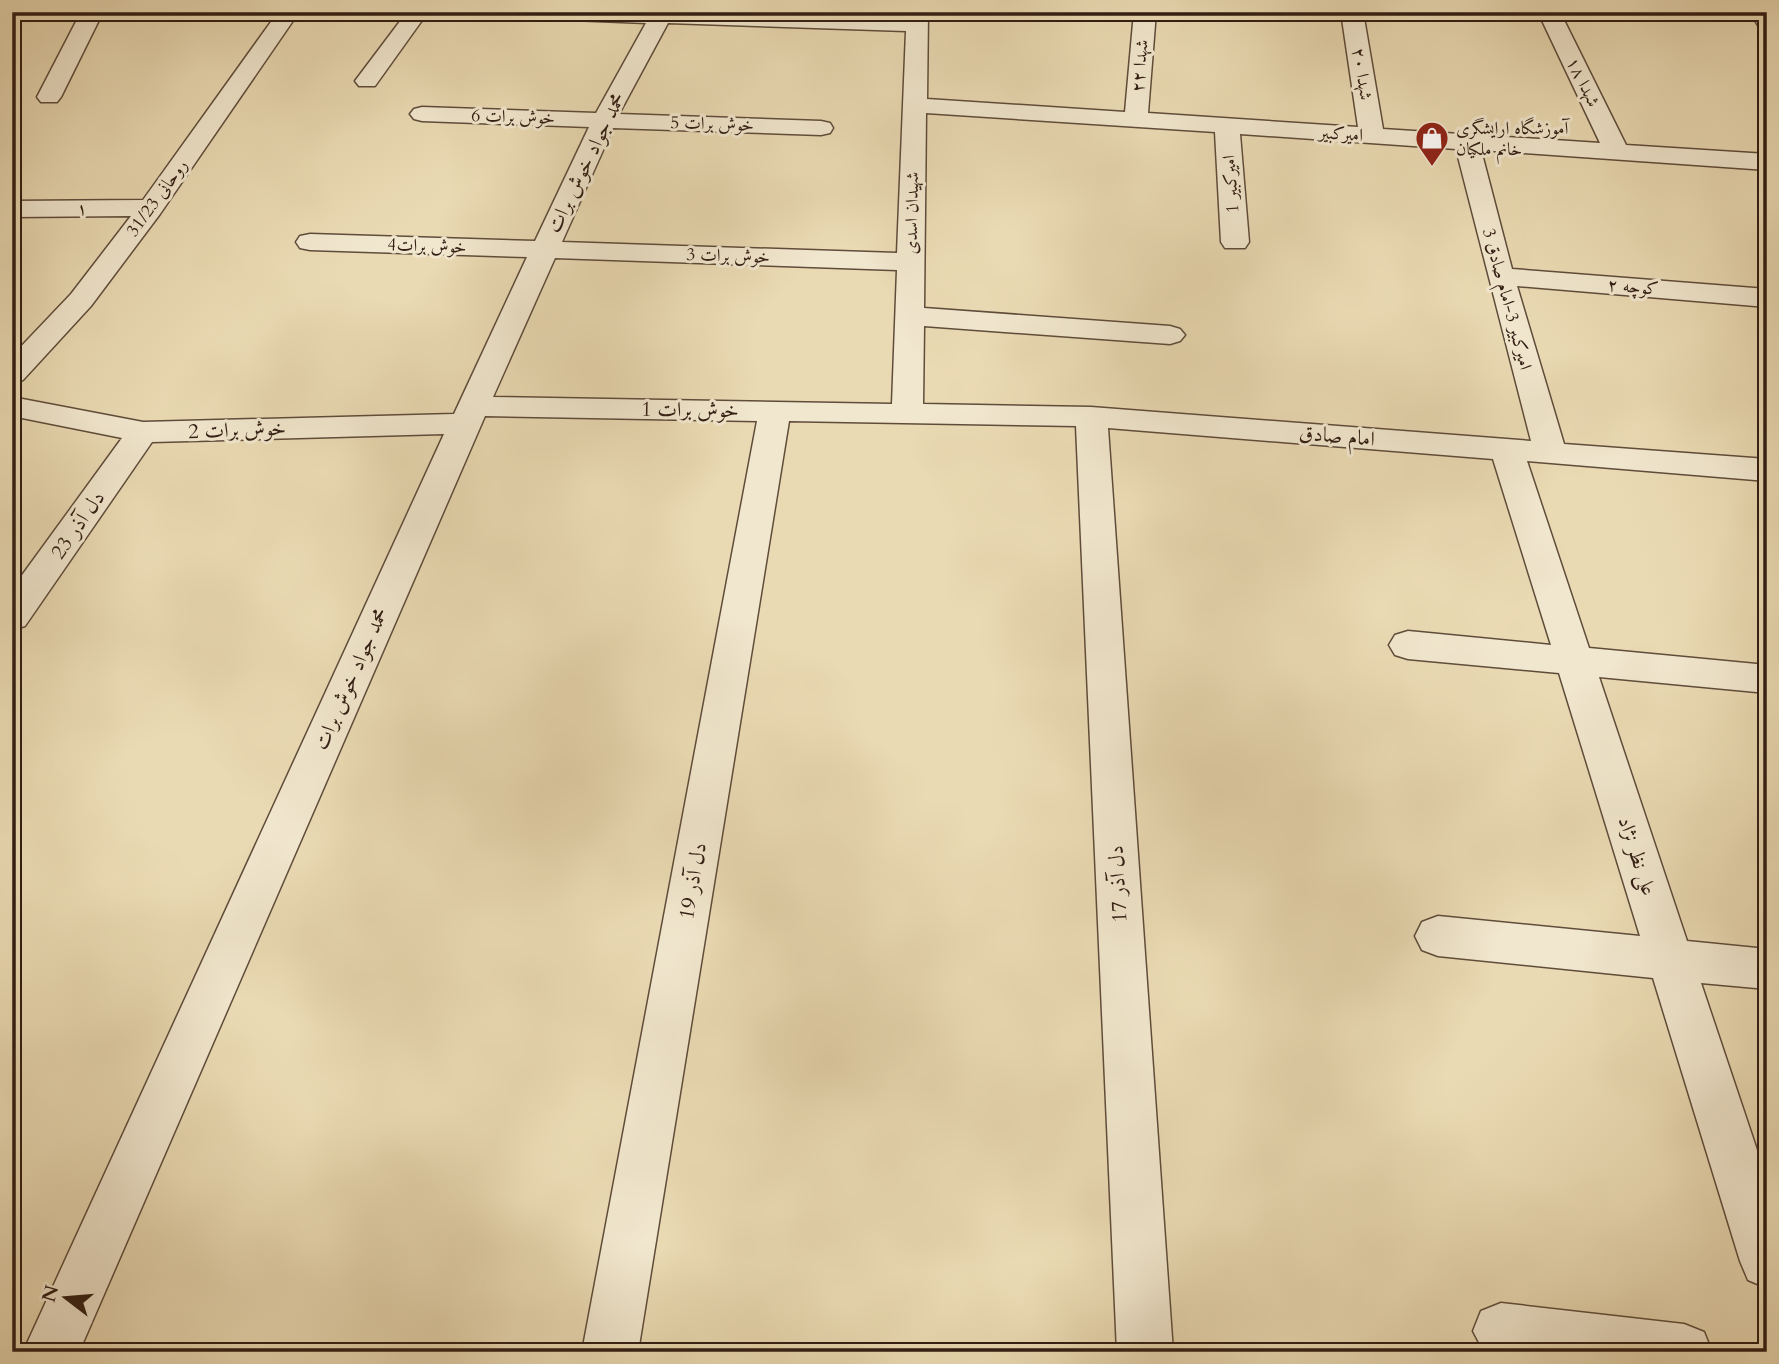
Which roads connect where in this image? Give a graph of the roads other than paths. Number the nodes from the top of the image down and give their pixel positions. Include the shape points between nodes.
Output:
1 (92, 12) edge
2 (289, 12) edge
3 (418, 12) edge
4 (522, 12) edge
5 (1144, 12) edge
6 (1352, 12) edge
7 (1549, 12) edge
8 (1760, 12) edge
9 (662, 15) edge
10 (917, 19) edge
11 (1767, 22) edge
12 (368, 81) dead end
13 (49, 97) dead end
14 (915, 105) junction
15 (422, 114) dead end
16 (604, 120) junction
17 (1136, 120) junction
18 (1227, 127) junction
19 (821, 128) dead end
20 (1372, 136) junction
21 (1467, 143) junction
22 (1616, 152) junction
23 (1767, 162) edge
24 (151, 208) junction
25 (12, 209) edge
26 (310, 242) dead end
27 (1235, 242) dead end
28 (544, 250) junction
29 (911, 262) junction
30 (1500, 276) junction
31 (1767, 298) edge
32 (910, 316) junction
33 (1170, 335) dead end
34 (12, 374) edge
35 (12, 407) edge
36 (775, 411) junction
37 (907, 414) junction
38 (469, 415) junction
39 (1091, 417) junction
40 (143, 432) junction
41 (1507, 450) junction
42 (1550, 453) junction
43 (1767, 470) edge
44 (12, 617) edge
45 (1408, 645) dead end
46 (1574, 659) junction
47 (1767, 679) edge
48 (1438, 936) dead end
49 (1670, 959) junction
50 (1767, 969) edge
51 (1767, 1261) edge
52 (1501, 1331) dead end
53 (51, 1352) edge
54 (610, 1352) edge
55 (1145, 1352) edge
56 (1684, 1352) edge

1 - 13 street
2 - 24 street, روحانی 31/23
3 - 12 street
4 - 9 street
5 - 17 street, شهدا ۲۲
6 - 20 street, شهدا ۲۰
7 - 22 street, شهدا ۱۸
8 - 11 street
9 - 10 street
9 - 16 street, محمد جواد خوش برات
10 - 14 street, شهیدان اسدی
14 - 17 street, امیرکبیر
14 - 29 street, شهیدان اسدی
15 - 16 street, خوش برات 6
16 - 19 street, خوش برات 5
16 - 28 street, محمد جواد خوش برات
17 - 18 street, امیرکبیر
18 - 20 street, امیرکبیر
18 - 27 street, امیرکبیر 1
20 - 21 street, امیرکبیر
21 - 22 street, امیرکبیر
21 - 30 street, امیرکبیر 3-امام صادق 3
22 - 23 street, امیرکبیر
24 - 25 street, ۱
24 - 34 street, روحانی 31/23 via 81,300
26 - 28 street, خوش برات4
28 - 29 street, خوش برات 3
28 - 38 street, محمد جواد خوش برات
29 - 32 street, شهیدان اسدی
30 - 31 street, کوچه ۲
30 - 42 street, امیرکبیر 3-امام صادق 3
32 - 33 street
32 - 37 street, شهیدان اسدی
35 - 40 street, خوش برات 2
36 - 37 street, خوش برات 1
36 - 38 street, خوش برات 1
36 - 54 street, دل آذر 19
37 - 39 street, امام صادق
38 - 40 street, خوش برات 2
38 - 53 street, محمد جواد خوش برات
39 - 41 street, امام صادق
39 - 55 street, دل آذر 17
40 - 44 street, دل آذر 23
41 - 42 street, امام صادق
41 - 46 street, علی نظر نژاد
42 - 43 street, امام صادق
45 - 46 street
46 - 47 street
46 - 49 street, علی نظر نژاد
48 - 49 street
49 - 50 street
49 - 51 street, علی نظر نژاد
52 - 56 street

